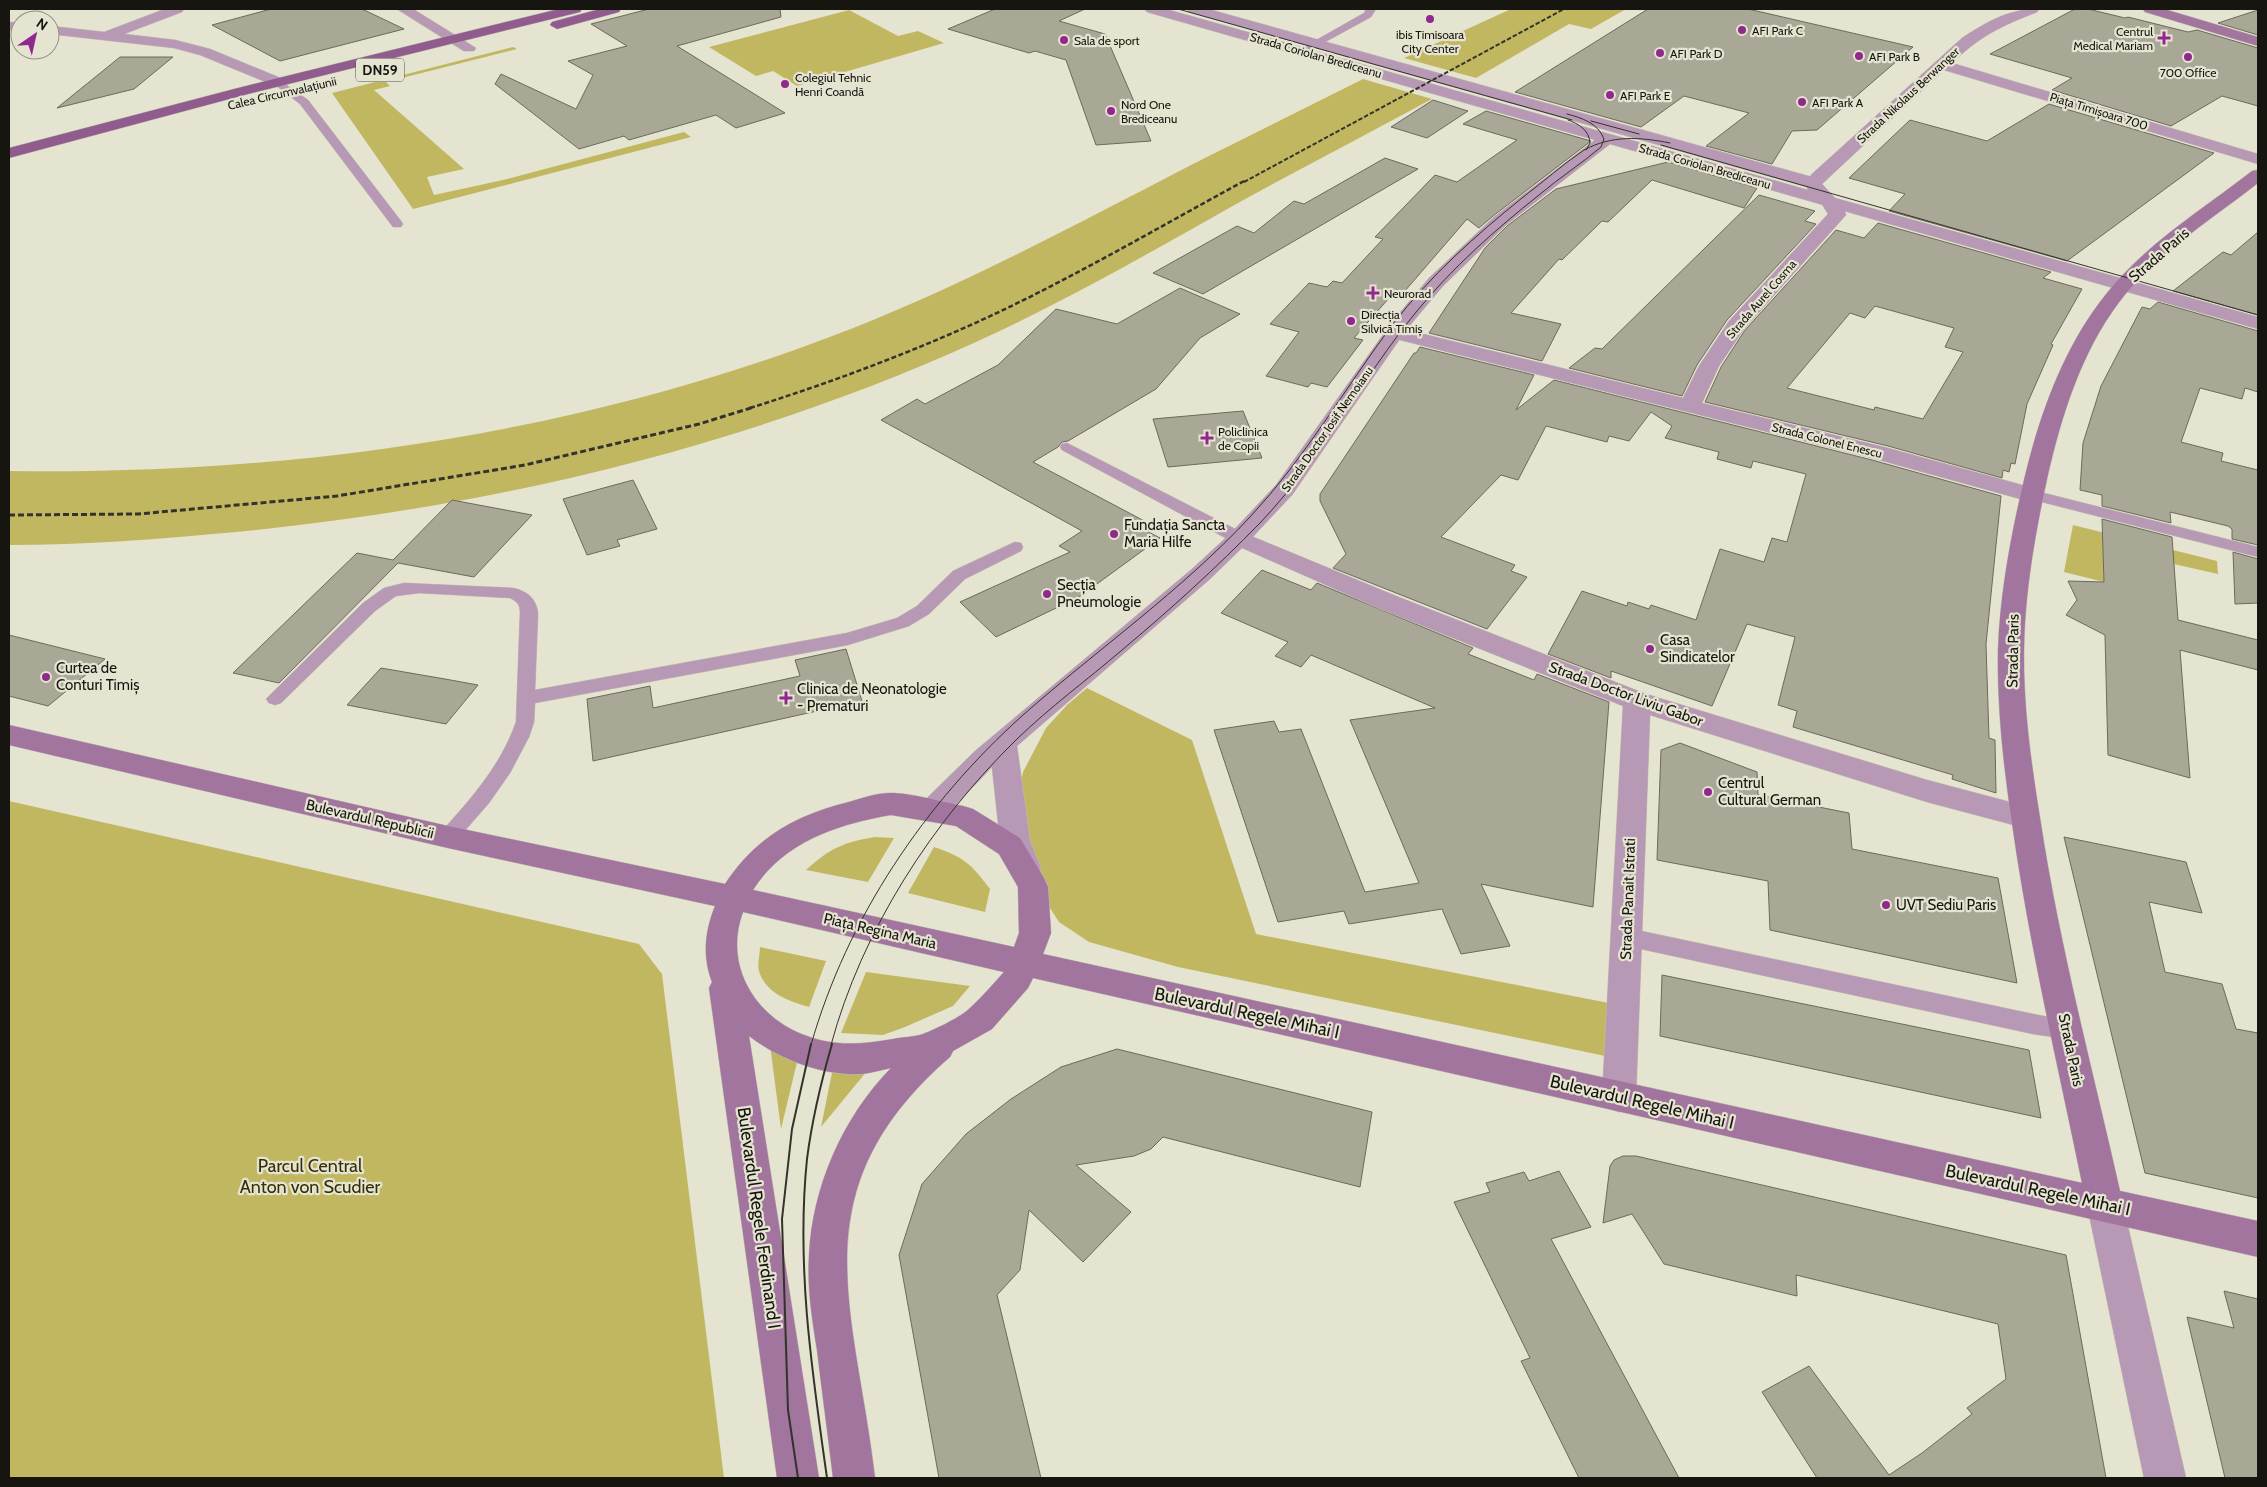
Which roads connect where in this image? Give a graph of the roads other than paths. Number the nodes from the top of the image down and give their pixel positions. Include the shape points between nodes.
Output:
1 (177, 9) edge
2 (404, 9) edge
3 (575, 9) edge
4 (614, 9) edge
5 (1152, 9) edge
6 (1194, 9) edge
7 (1371, 9) edge
8 (2032, 9) edge
9 (2150, 9) edge
10 (60, 31) edge
11 (105, 36) junction
12 (455, 40) junction
13 (2258, 42) edge
14 (1317, 43) junction
15 (468, 48) junction
16 (1302, 51) junction
17 (1941, 64) junction
18 (278, 82) junction
19 (291, 92) junction
20 (122, 124) junction
21 (1614, 134) junction
22 (9, 154) edge
23 (2256, 155) edge
24 (2258, 175) edge
25 (1813, 183) junction
26 (1828, 201) junction
27 (397, 224) dead end
28 (2124, 285) junction
29 (2258, 323) edge
30 (1395, 333) junction
31 (1690, 406) junction
32 (1067, 447) dead end
33 (2032, 495) junction
34 (1239, 538) junction
35 (1015, 547) dead end
36 (2258, 552) edge
37 (526, 698) junction
38 (275, 699) dead end
39 (1637, 701) junction
40 (9, 735) edge
41 (1004, 743) junction
42 (935, 808) junction
43 (2025, 817) junction
44 (448, 838) junction
45 (1029, 876) junction
46 (733, 898) junction
47 (1627, 936) junction
48 (721, 957) junction
49 (1026, 964) junction
50 (2067, 1029) junction
51 (952, 1037) junction
52 (1620, 1097) junction
53 (2105, 1205) junction
54 (2258, 1239) edge
55 (798, 1478) edge
56 (854, 1478) edge
57 (2165, 1478) edge

1 - 11 street
2 - 12 street
3 - 12 main road, Calea Circumvalațiunii / DN59
4 - 15 main road, Calea Circumvalațiunii / DN59
5 - 16 street, Strada Coriolan Brediceanu
6 - 14 street, Strada Coriolan Brediceanu
7 - 14 lane via 1368,15
8 - 17 street, Strada Nikolaus Berwanger via 1973,36
9 - 13 main road
10 - 11 street
11 - 18 street via 175,44 205,52
12 - 15 street
12 - 18 main road, Calea Circumvalațiunii / DN59
14 - 16 lane
14 - 21 street, Strada Coriolan Brediceanu
15 - 19 main road, Calea Circumvalațiunii / DN59
16 - 21 street, Strada Coriolan Brediceanu
17 - 23 street, Piața Timișoara 700
17 - 25 street, Strada Nikolaus Berwanger
18 - 19 lane
18 - 20 main road, Calea Circumvalațiunii / DN59
19 - 20 main road, Calea Circumvalațiunii / DN59
19 - 27 lane via 304,102
20 - 22 main road, Calea Circumvalațiunii / DN59
21 - 25 street, Strada Coriolan Brediceanu
21 - 26 street, Strada Coriolan Brediceanu
21 - 30 street, Strada Doctor Iosif Nemoianu via 1527,199 1472,247 1436,282
24 - 28 main road, Strada Paris via 2138,269
25 - 26 street
26 - 28 street, Strada Coriolan Brediceanu
26 - 31 street, Strada Aurel Cosma via 1837,215 1736,325 1709,366
28 - 29 street, Strada Coriolan Brediceanu
28 - 33 main road, Strada Paris via 2100,317 2069,376 2045,442
30 - 31 street, Strada Colonel Enescu
30 - 34 street, Strada Doctor Iosif Nemoianu via 1284,490
31 - 33 street, Strada Colonel Enescu
32 - 34 lane
33 - 36 lane, Strada Colonel Enescu
33 - 43 main road, Strada Paris via 2014,602 2011,651 2013,705
34 - 39 street, Strada Doctor Liviu Gabor via 1387,602
34 - 41 street, Strada Doctor Iosif Nemoianu
35 - 37 lane via 959,575 923,610 903,622 877,631
37 - 38 lane via 529,613 528,604 522,597 498,591 404,588 377,599
37 - 44 lane via 521,739 512,757
39 - 43 street, Strada Doctor Liviu Gabor via 1928,791
39 - 47 street, Strada Panait Istrati
40 - 44 main road, Bulevardul Republicii
41 - 42 street, Strada Doctor Iosif Nemoianu via 979,760
41 - 45 street via 1015,841
42 - 45 main road via 985,827 1004,841
42 - 46 main road via 873,806 813,823 770,850
43 - 50 main road, Strada Paris via 2044,928
44 - 46 main road, Bulevardul Republicii
45 - 49 main road via 1036,896 1038,918 1035,940
46 - 48 main road via 722,931
46 - 49 main road, Piața Regina Maria
47 - 50 lane
47 - 52 street, Strada Panait Istrati
48 - 51 main road via 726,981 751,1019 771,1035 793,1046 827,1056 875,1059 897,1056
48 - 55 main road, Bulevardul Regele Ferdinand I
49 - 51 main road via 1000,1003
49 - 52 main road, Bulevardul Regele Mihai I
50 - 53 main road, Strada Paris
51 - 56 main road via 901,1080 874,1113 850,1154 835,1198 828,1245 829,1299
52 - 53 main road, Bulevardul Regele Mihai I
53 - 54 main road, Bulevardul Regele Mihai I
53 - 57 street

